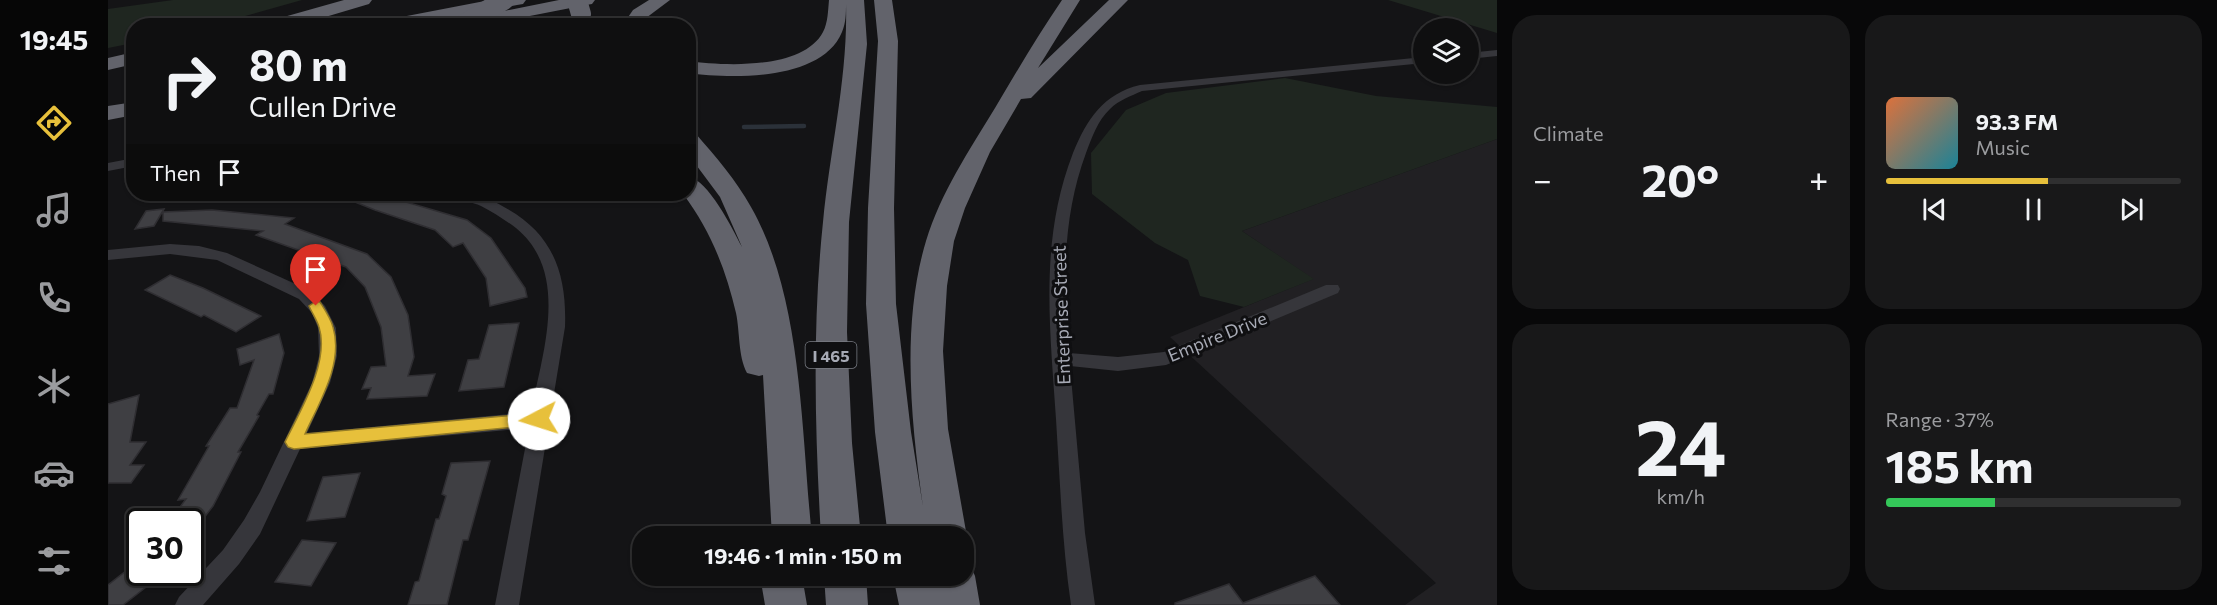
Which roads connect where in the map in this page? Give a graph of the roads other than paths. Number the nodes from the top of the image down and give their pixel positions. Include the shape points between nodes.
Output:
1 (363, 0) edge
2 (495, 0) edge
3 (504, 0) edge
4 (517, 0) edge
5 (661, 0) edge
6 (838, 0) edge
7 (855, 0) edge
8 (883, 0) edge
9 (1071, 0) edge
10 (1099, 0) edge
11 (1119, 0) edge
12 (583, 10) edge
13 (301, 18) edge
14 (413, 18) edge
15 (426, 18) edge
16 (474, 18) edge
17 (522, 18) edge
18 (636, 18) edge
19 (1497, 53) edge
20 (1479, 55) edge
21 (126, 60) edge
22 (1413, 61) edge
23 (108, 64) edge
24 (696, 68) edge
25 (1025, 74) junction
26 (126, 77) edge
27 (108, 80) edge
28 (126, 93) edge
29 (108, 96) edge
30 (1005, 109) junction
31 (126, 110) edge
32 (126, 113) edge
33 (108, 115) edge
34 (696, 148) edge
35 (126, 163) edge
36 (108, 166) edge
37 (696, 195) edge
38 (481, 201) edge
39 (108, 255) edge
40 (1332, 290) dead end
41 (1062, 359) junction
42 (539, 419) junction
43 (294, 442) junction
44 (773, 526) edge
45 (791, 526) edge
46 (840, 526) edge
47 (906, 526) edge
48 (944, 526) edge
49 (783, 586) edge
50 (796, 586) edge
51 (845, 586) edge
52 (916, 586) edge
53 (956, 586) edge
54 (187, 605) edge
55 (507, 605) edge
56 (786, 605) edge
57 (797, 605) edge
58 (847, 605) edge
59 (920, 605) edge
60 (959, 605) edge
61 (1083, 605) edge

1 - 13 highway
2 - 14 highway
3 - 16 highway, bridge
4 - 15 highway
5 - 18 highway
6 - 24 highway via 831,36 803,56 747,70
7 - 46 highway, I 465 via 856,44 836,222 831,332
8 - 47 highway via 888,41 881,304
9 - 25 highway
10 - 25 highway
11 - 30 highway
12 - 17 highway
19 - 20 street
21 - 23 highway
22 - 41 street, Enterprise Street via 1153,86 1108,103 1077,155 1061,212 1055,274
25 - 30 highway
26 - 27 highway
28 - 29 highway
30 - 48 highway via 978,152 952,208 940,241 932,286 927,351 930,429
31 - 33 highway
32 - 33 highway
34 - 45 highway via 736,203 758,252 770,292
35 - 36 street
37 - 44 highway via 720,230 752,313
38 - 42 street via 519,223 542,248 552,269 557,316
39 - 43 street via 170,249 205,252 305,295 324,319 329,345 321,383
40 - 41 street, Empire Drive via 1166,358 1118,364
41 - 61 street, Enterprise Street via 1074,541
42 - 43 street
42 - 55 street
43 - 54 street via 252,527 231,557
49 - 56 highway
50 - 57 highway
51 - 58 highway
52 - 59 highway
53 - 60 highway

